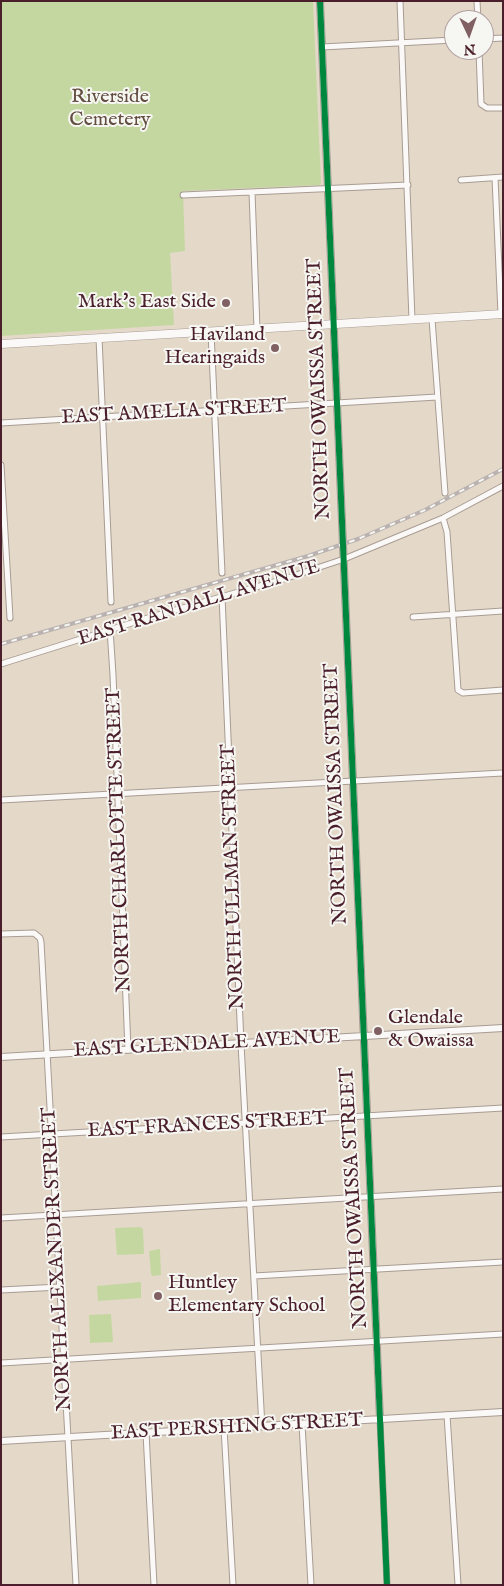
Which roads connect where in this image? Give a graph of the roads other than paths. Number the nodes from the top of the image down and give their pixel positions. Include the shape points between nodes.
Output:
1 (320, 1) edge
2 (400, 1) edge
3 (444, 41) edge
4 (402, 43) junction
5 (322, 47) junction
6 (480, 60) edge
7 (503, 108) edge
8 (495, 178) junction
9 (503, 178) edge
10 (461, 180) dead end
11 (408, 184) junction
12 (328, 188) junction
13 (252, 192) junction
14 (183, 195) dead end
15 (502, 314) edge
16 (432, 319) junction
17 (412, 320) junction
18 (334, 325) junction
19 (257, 329) junction
20 (211, 332) junction
21 (99, 338) junction
22 (1, 344) edge
23 (437, 397) junction
24 (338, 404) junction
25 (215, 411) junction
26 (102, 417) junction
27 (1, 423) edge
28 (1, 465) edge
29 (503, 486) edge
30 (445, 493) dead end
31 (443, 518) junction
32 (344, 559) junction
33 (222, 573) dead end
34 (222, 596) junction
35 (111, 602) dead end
36 (503, 610) edge
37 (452, 614) junction
38 (414, 617) dead end
39 (10, 618) dead end
40 (110, 629) junction
41 (1, 664) edge
42 (503, 690) edge
43 (503, 773) edge
44 (353, 782) junction
45 (231, 788) junction
46 (118, 794) junction
47 (1, 800) edge
48 (1, 934) edge
49 (503, 1028) edge
50 (363, 1037) junction
51 (241, 1044) junction
52 (128, 1050) junction
53 (46, 1054) junction
54 (1, 1057) edge
55 (503, 1108) edge
56 (367, 1117) junction
57 (245, 1124) junction
58 (51, 1135) junction
59 (1, 1138) edge
60 (503, 1189) edge
61 (372, 1198) junction
62 (250, 1204) junction
63 (56, 1215) junction
64 (1, 1218) edge
65 (503, 1262) edge
66 (375, 1270) junction
67 (254, 1276) junction
68 (60, 1287) junction
69 (1, 1290) edge
70 (503, 1334) edge
71 (378, 1342) junction
72 (258, 1348) junction
73 (64, 1359) junction
74 (1, 1363) edge
75 (503, 1412) edge
76 (447, 1415) junction
77 (380, 1420) junction
78 (302, 1424) junction
79 (262, 1427) junction
80 (224, 1428) junction
81 (146, 1433) junction
82 (68, 1438) junction
83 (1, 1441) edge
84 (76, 1585) edge
85 (154, 1585) edge
86 (233, 1585) edge
87 (311, 1585) edge
88 (387, 1585) edge
89 (458, 1585) edge

1 - 5 street, NORTH OWAISSA STREET
2 - 4 street
3 - 4 street
4 - 5 street
4 - 11 street
5 - 12 street, NORTH OWAISSA STREET
6 - 7 street via 482,104 487,108
8 - 9 street
8 - 10 street
8 - 15 street
11 - 12 street
11 - 17 street
12 - 13 street
12 - 18 street, NORTH OWAISSA STREET
13 - 14 street
13 - 19 street
15 - 16 main road
16 - 17 main road
16 - 23 street
17 - 18 main road
18 - 19 main road
18 - 24 street, NORTH OWAISSA STREET
19 - 20 main road
20 - 21 main road
20 - 25 street
21 - 22 main road
21 - 26 street
23 - 24 street, EAST AMELIA STREET
23 - 30 street
24 - 25 street, EAST AMELIA STREET
24 - 32 street, NORTH OWAISSA STREET
25 - 26 street, EAST AMELIA STREET
25 - 33 street
26 - 27 street, EAST AMELIA STREET
26 - 35 street
28 - 39 street
29 - 31 street, EAST RANDALL AVENUE
31 - 32 street, EAST RANDALL AVENUE
31 - 37 street via 447,532
32 - 34 street, EAST RANDALL AVENUE
32 - 44 street, NORTH OWAISSA STREET
34 - 40 street, EAST RANDALL AVENUE
34 - 45 street, NORTH ULLMAN STREET
36 - 37 street
37 - 38 street
37 - 42 street via 459,691
40 - 41 street, EAST RANDALL AVENUE
40 - 46 street, NORTH CHARLOTTE STREET
43 - 44 street
44 - 45 street
44 - 50 street, NORTH OWAISSA STREET
45 - 46 street
45 - 51 street, NORTH ULLMAN STREET
46 - 47 street
46 - 52 street, NORTH CHARLOTTE STREET
48 - 53 street, NORTH ALEXANDER STREET via 31,932 40,938
49 - 50 street, EAST GLENDALE AVENUE
50 - 51 street, EAST GLENDALE AVENUE
50 - 56 street, NORTH OWAISSA STREET
51 - 52 street, EAST GLENDALE AVENUE
51 - 57 street, NORTH ULLMAN STREET
52 - 53 street, EAST GLENDALE AVENUE
53 - 54 street, EAST GLENDALE AVENUE
53 - 58 street, NORTH ALEXANDER STREET
55 - 56 street, EAST FRANCES STREET
56 - 57 street, EAST FRANCES STREET
56 - 61 street, NORTH OWAISSA STREET
57 - 58 street, EAST FRANCES STREET
57 - 62 street, NORTH ULLMAN STREET
58 - 59 street, EAST FRANCES STREET
58 - 63 street, NORTH ALEXANDER STREET
60 - 61 street
61 - 62 street
61 - 66 street, NORTH OWAISSA STREET
62 - 63 street
62 - 67 street, NORTH ULLMAN STREET
63 - 64 street
63 - 68 street, NORTH ALEXANDER STREET
65 - 66 street
66 - 67 street
66 - 71 street, NORTH OWAISSA STREET
67 - 72 street, NORTH ULLMAN STREET
68 - 69 street
68 - 73 street, NORTH ALEXANDER STREET
70 - 71 street
71 - 72 street
71 - 77 street, NORTH OWAISSA STREET
72 - 73 street
72 - 79 street, NORTH ULLMAN STREET
73 - 74 street
73 - 82 street, NORTH ALEXANDER STREET
75 - 76 street, EAST PERSHING STREET
76 - 77 street, EAST PERSHING STREET
76 - 89 street
77 - 78 street, EAST PERSHING STREET
77 - 88 street, NORTH OWAISSA STREET
78 - 79 street, EAST PERSHING STREET
78 - 87 street
79 - 80 street, EAST PERSHING STREET
80 - 81 street, EAST PERSHING STREET
80 - 86 street
81 - 82 street, EAST PERSHING STREET
81 - 85 street
82 - 83 street, EAST PERSHING STREET
82 - 84 street, NORTH ALEXANDER STREET

